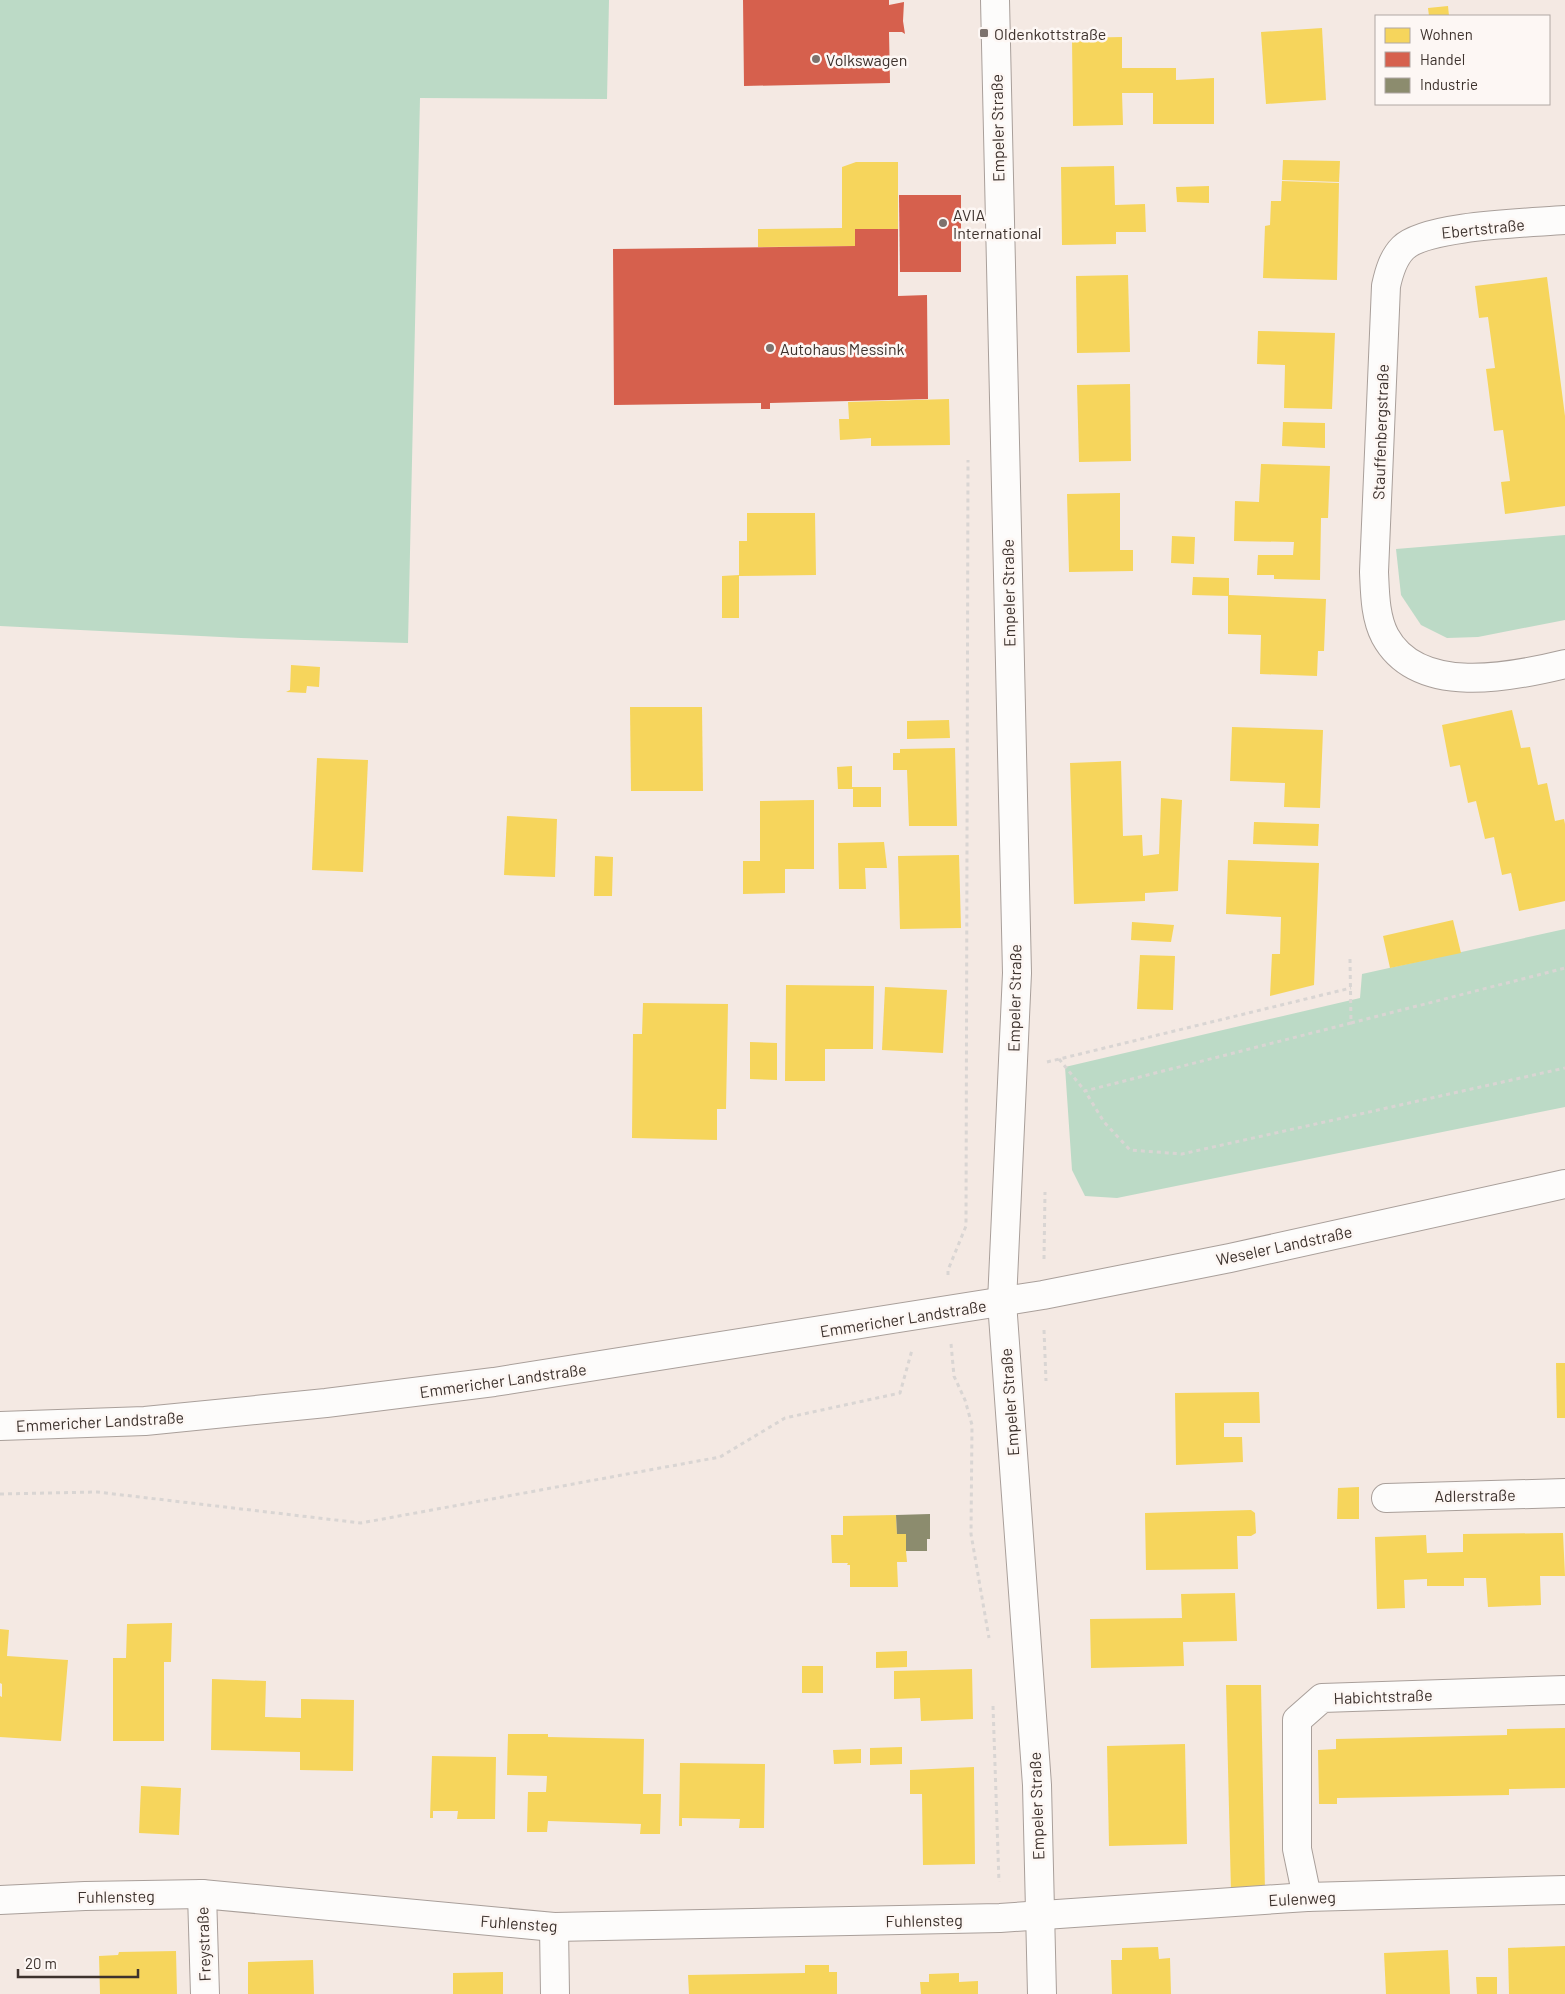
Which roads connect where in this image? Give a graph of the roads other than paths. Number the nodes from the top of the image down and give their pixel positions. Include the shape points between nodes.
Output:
1 (995, 0) edge
2 (1565, 220) edge
3 (1403, 248) joint
4 (1565, 664) edge
5 (1565, 1184) edge
6 (1002, 1302) junction
7 (0, 1426) edge
8 (1565, 1493) edge
9 (1386, 1498) dead end
10 (1565, 1690) edge
11 (1565, 1890) edge
12 (202, 1894) junction
13 (1307, 1897) junction
14 (0, 1900) edge
15 (1040, 1915) junction
16 (554, 1927) junction
17 (205, 1994) edge
18 (554, 1994) edge
19 (1042, 1994) edge

1 - 6 street, Empeler Straße via 1017,973
2 - 3 street, Ebertstraße via 1445,231 1420,238
3 - 4 street, Stauffenbergstraße via 1392,264 1386,286 1374,572 1375,595 1385,636 1408,662 1449,677 1496,678
5 - 6 street, Weseler Landstraße via 1230,1258
6 - 7 street, Emmericher Landstraße via 494,1382 326,1403 145,1421
6 - 15 street, Empeler Straße via 1037,1785
8 - 9 street, Adlerstraße
10 - 13 street, Habichtstraße via 1322,1698 1297,1720 1297,1849
11 - 13 street, Eulenweg
12 - 14 street, Fuhlensteg
12 - 16 street, Fuhlensteg
12 - 17 street, Freystraße
13 - 15 street, Eulenweg
15 - 16 street, Fuhlensteg
15 - 19 street, Empeler Straße
16 - 18 street

